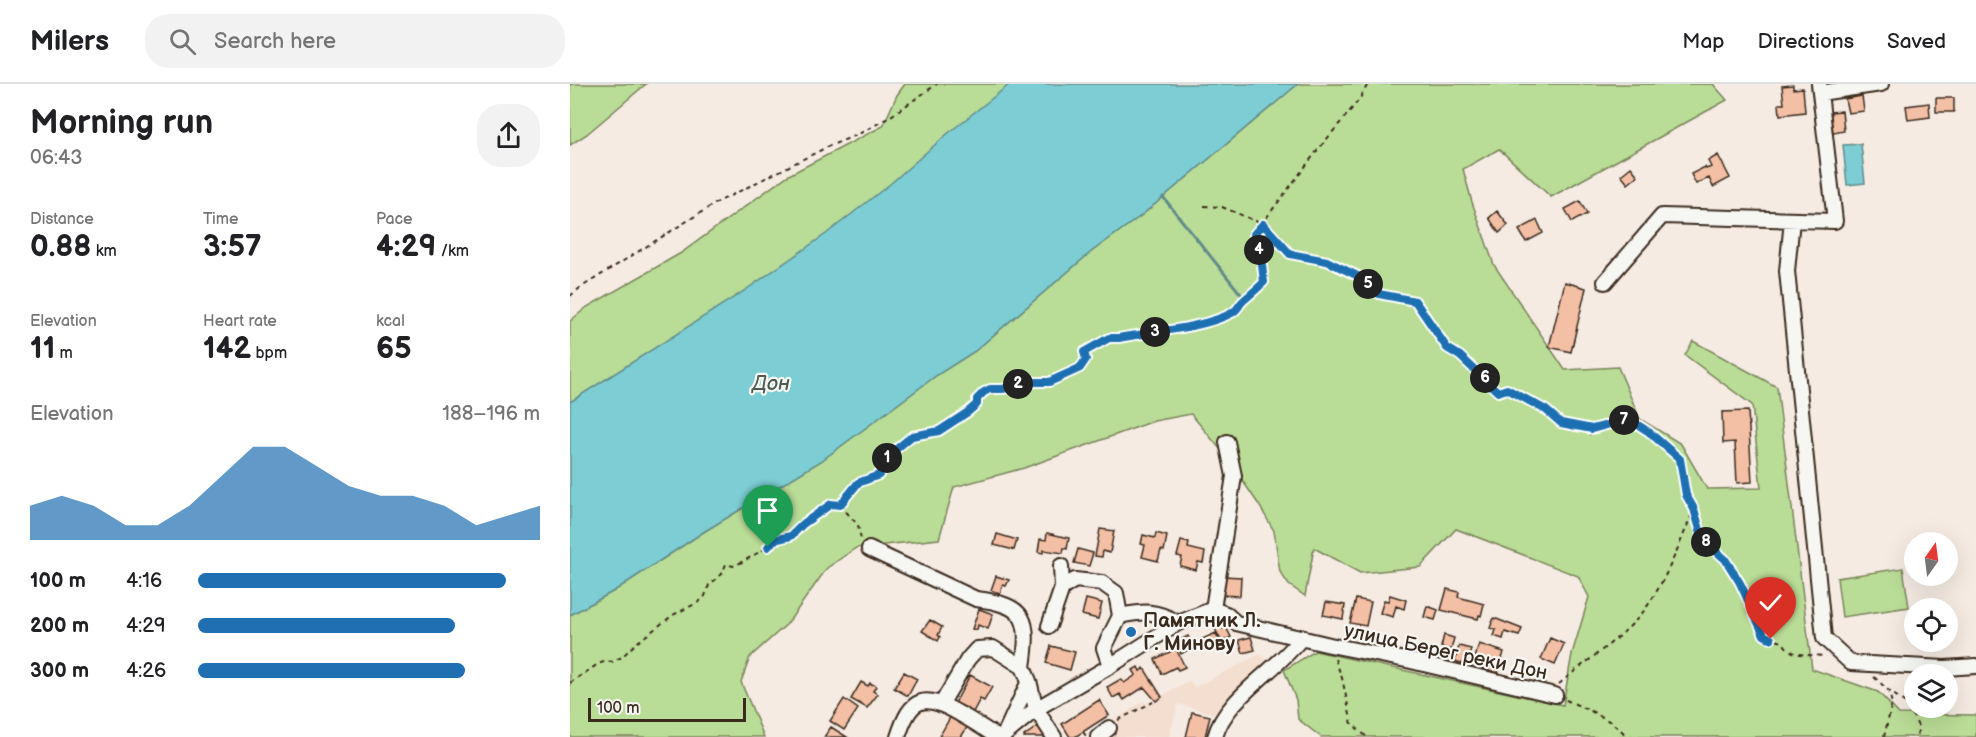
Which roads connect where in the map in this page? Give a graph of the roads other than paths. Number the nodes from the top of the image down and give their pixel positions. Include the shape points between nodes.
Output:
1 (1881, 84) edge
2 (1820, 88) edge
3 (1792, 220) junction
4 (1605, 282) dead end
5 (1227, 442) dead end
6 (869, 549) road end
7 (1060, 566) dead end
8 (1062, 588) junction
9 (1213, 609) junction
10 (1120, 616) junction
11 (1178, 623) junction
12 (1049, 626) dead end
13 (1302, 637) junction
14 (1110, 666) junction
15 (1976, 666) edge
16 (1023, 667) junction
17 (1029, 681) junction
18 (1554, 695) road end
19 (942, 704) junction
20 (1036, 709) junction
21 (1001, 736) edge
22 (898, 737) edge
23 (1054, 737) edge
24 (1215, 737) edge

1 - 2 street
2 - 3 street via 1835,221
3 - 4 street via 1662,216
3 - 15 street via 1787,271 1824,638 1851,663
5 - 9 street via 1234,476
6 - 16 street via 976,599 995,601 1018,611 1025,623
7 - 8 street
8 - 10 street via 1075,580 1102,583 1116,593
8 - 12 street
9 - 11 street
9 - 13 street, улица Берег реки Дон via 1236,623
10 - 11 street via 1144,611 1165,615
10 - 14 street via 1104,648
11 - 14 street
13 - 18 street, улица Берег реки Дон
13 - 24 street via 1229,709
14 - 20 street
16 - 17 street
16 - 19 street via 993,648 977,649
17 - 20 street
17 - 21 street
19 - 21 street
19 - 22 street via 927,700 914,705 903,720
20 - 21 street
20 - 23 street

